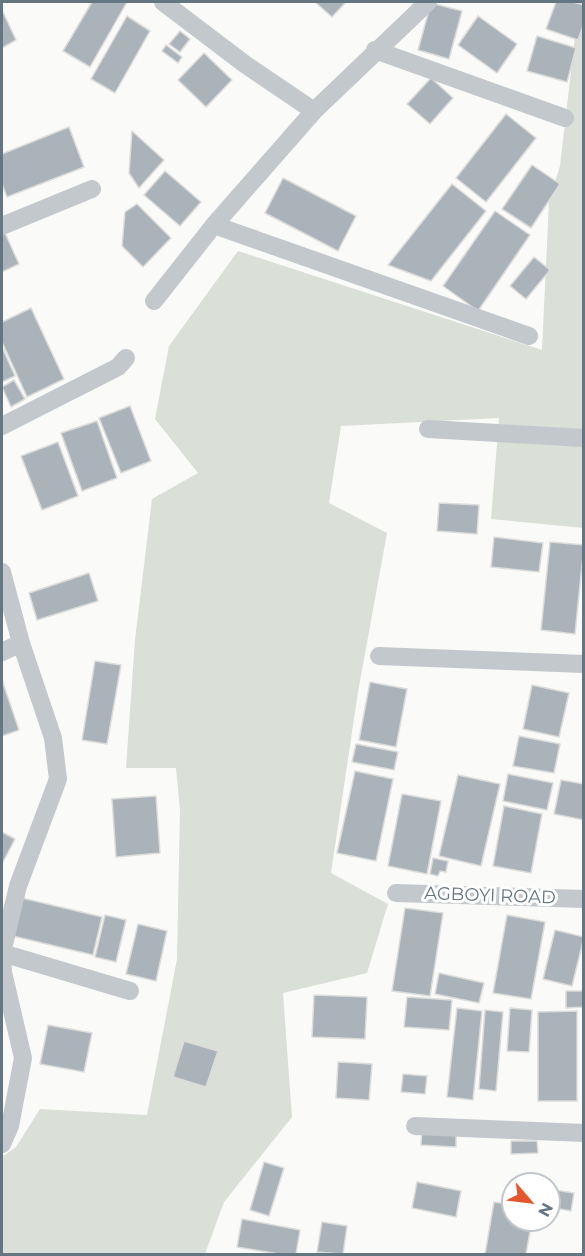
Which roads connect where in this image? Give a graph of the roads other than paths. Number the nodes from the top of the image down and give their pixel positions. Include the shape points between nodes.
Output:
1 (163, 2) edge
2 (428, 2) edge
3 (375, 50) junction
4 (315, 111) junction
5 (565, 118) dead end
6 (92, 189) dead end
7 (214, 225) junction
8 (2, 226) edge
9 (154, 302) dead end
10 (530, 336) dead end
11 (126, 358) dead end
12 (2, 426) edge
13 (428, 429) dead end
14 (584, 438) edge
15 (2, 572) edge
16 (21, 643) junction
17 (2, 652) edge
18 (379, 656) dead end
19 (584, 664) edge
20 (396, 892) dead end
21 (584, 899) edge
22 (2, 953) edge
23 (130, 991) dead end
24 (415, 1126) dead end
25 (584, 1133) edge
26 (2, 1144) edge

1 - 4 street
2 - 3 street
3 - 4 street
3 - 5 street
4 - 7 street
6 - 8 street
7 - 9 street
7 - 10 street
11 - 12 street via 118,367
13 - 14 street
15 - 16 street
16 - 17 street
16 - 22 street via 53,738 58,779 18,886
18 - 19 street
20 - 21 street, AGBOYI ROAD
22 - 23 street
22 - 26 street via 23,1058 10,1125
24 - 25 street

